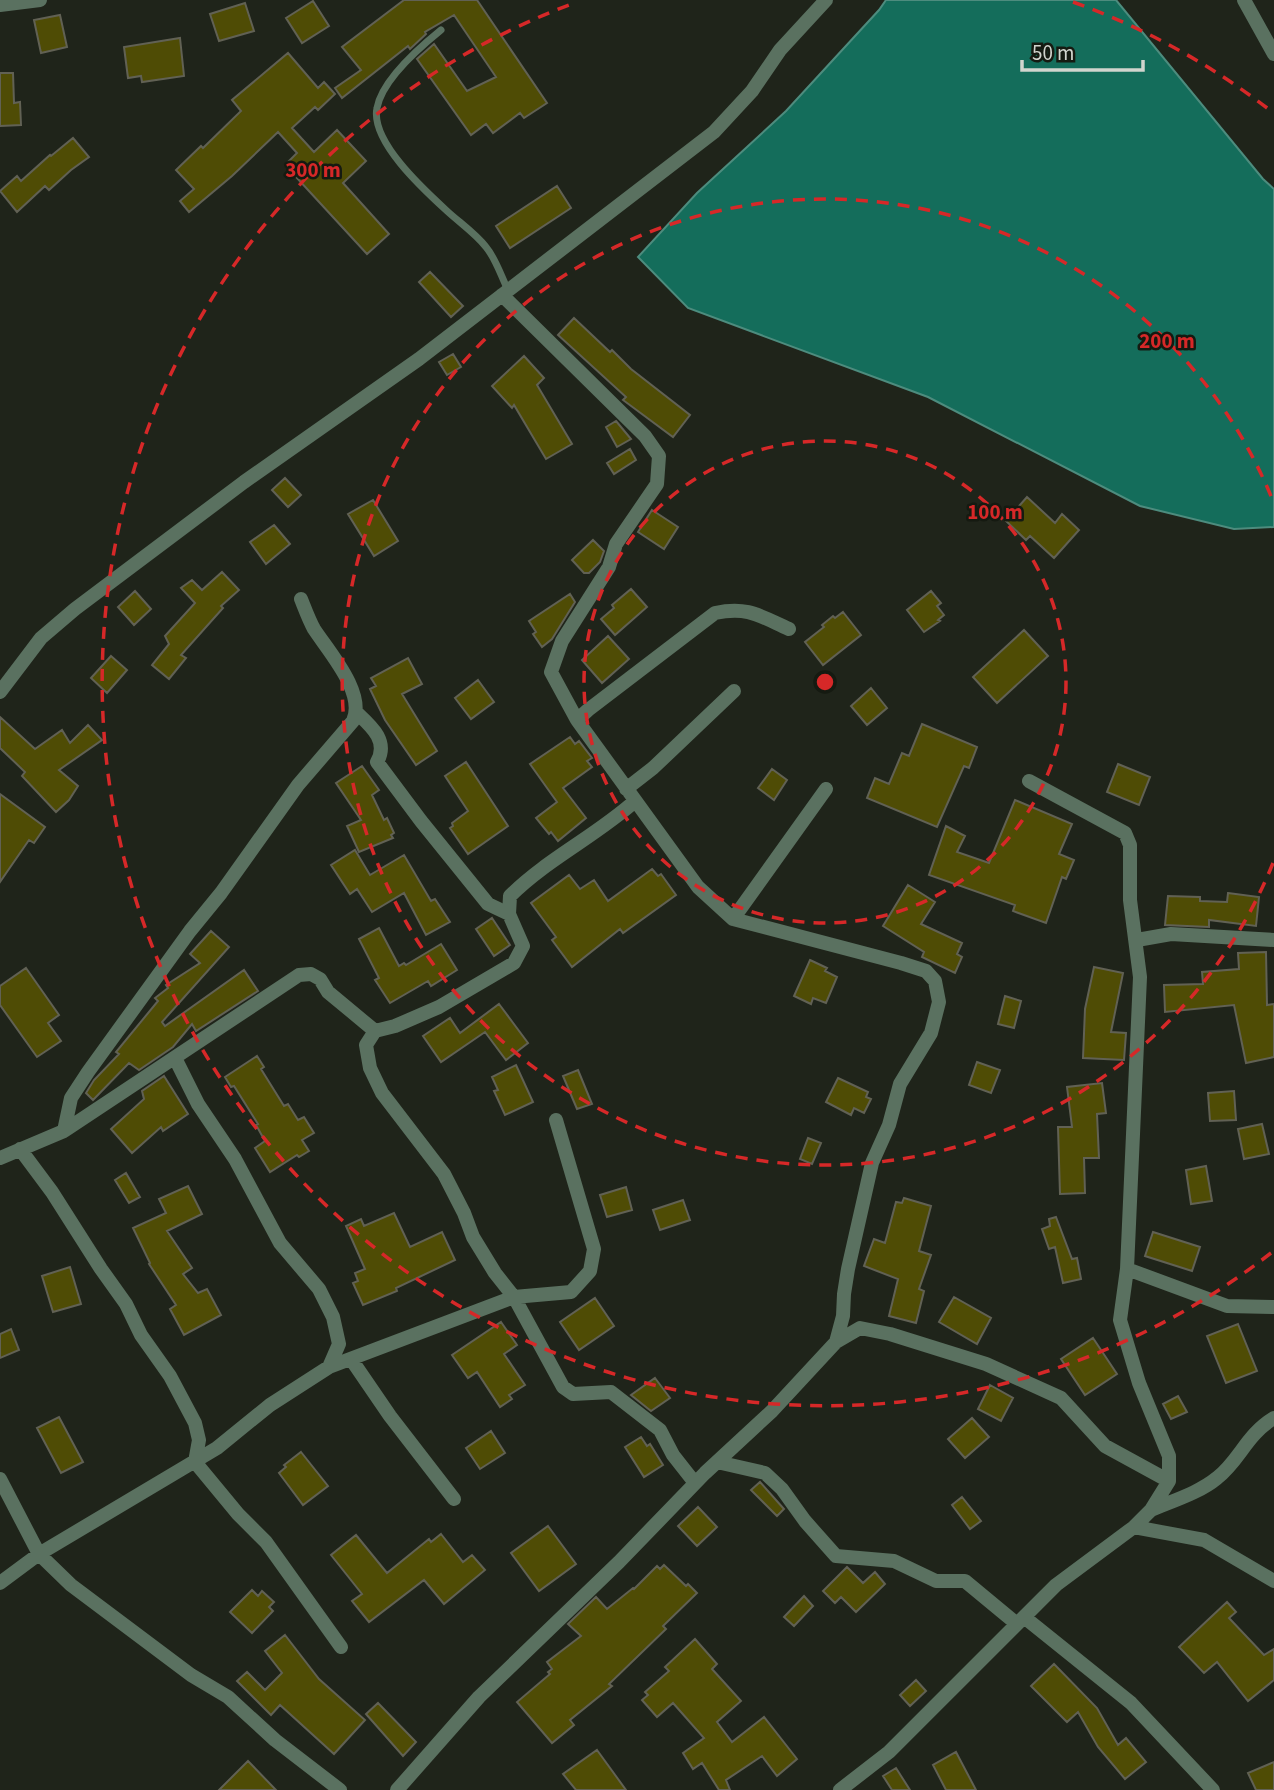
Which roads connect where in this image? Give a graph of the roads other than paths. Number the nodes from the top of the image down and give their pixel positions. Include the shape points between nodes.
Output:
1 (40, 0) edge
2 (826, 0) edge
3 (1244, 0) edge
4 (0, 5) edge
5 (440, 30) dead end
6 (1273, 47) edge
7 (505, 293) junction
8 (301, 599) dead end
9 (789, 629) dead end
10 (734, 691) dead end
11 (0, 692) edge
12 (357, 713) junction
13 (577, 720) junction
14 (1029, 780) dead end
15 (626, 789) junction
16 (826, 789) dead end
17 (635, 801) junction
18 (509, 914) junction
19 (733, 919) junction
20 (1136, 940) junction
21 (1274, 940) edge
22 (375, 1031) junction
23 (175, 1058) junction
24 (556, 1120) dead end
25 (64, 1131) junction
26 (20, 1149) junction
27 (0, 1157) edge
28 (1127, 1269) junction
29 (514, 1297) junction
30 (1274, 1307) edge
31 (836, 1342) junction
32 (351, 1359) junction
33 (329, 1367) junction
34 (1274, 1418) edge
35 (195, 1462) junction
36 (717, 1462) junction
37 (0, 1479) edge
38 (1169, 1480) junction
39 (695, 1483) junction
40 (454, 1499) dead end
41 (1151, 1510) junction
42 (1134, 1527) junction
43 (39, 1554) junction
44 (1274, 1581) edge
45 (0, 1583) edge
46 (1021, 1621) junction
47 (341, 1647) dead end
48 (340, 1790) edge
49 (397, 1790) edge
50 (840, 1790) edge
51 (1213, 1790) edge

1 - 4 street
2 - 7 street via 780,50 752,92 714,131
3 - 6 street
5 - 7 lane via 388,83 377,108 378,129 407,172 489,250
7 - 11 street via 75,609 41,638
7 - 13 street via 645,436 659,456 657,484 562,641 551,672
8 - 12 street via 352,689
9 - 13 street via 735,609 715,612
10 - 15 street
12 - 18 street via 373,727 381,744 377,762 421,821 488,904
12 - 25 street via 298,785 88,1072 71,1098
13 - 15 street
14 - 20 street via 1125,833 1130,845
15 - 17 street
16 - 19 street
17 - 18 street via 525,882 510,896
17 - 19 street via 698,887
18 - 22 street via 523,946 514,963 439,1007
19 - 31 street via 926,971 938,988 931,1033 900,1084 872,1163
20 - 21 street via 1171,934
20 - 28 street via 1140,977
22 - 23 street via 328,992 320,979 299,975
22 - 29 street via 366,1045 382,1093 444,1174 473,1237
23 - 25 street
23 - 33 street via 280,1244 319,1289 333,1317 338,1344
24 - 29 street via 594,1249 590,1271 571,1292
25 - 26 street
26 - 27 street
26 - 35 street via 170,1376 200,1440
28 - 30 street via 1227,1306
28 - 38 street via 1120,1320 1169,1456
29 - 32 street
29 - 39 street via 563,1387 573,1394 611,1392 660,1430
31 - 36 street
31 - 38 street via 860,1328 986,1364 1061,1398 1105,1446
32 - 33 street
32 - 40 street
33 - 35 street
34 - 41 street via 1261,1425 1216,1480
35 - 43 street
35 - 47 street via 266,1542
36 - 39 street
36 - 46 street via 765,1473 836,1556 894,1561 936,1581 965,1581
37 - 43 street
38 - 41 street
39 - 49 street via 479,1697
41 - 42 street
42 - 44 street via 1204,1539
42 - 46 street via 1056,1585
43 - 45 street
43 - 48 street via 106,1613 228,1697
46 - 50 street via 889,1752
46 - 51 street via 1131,1703

